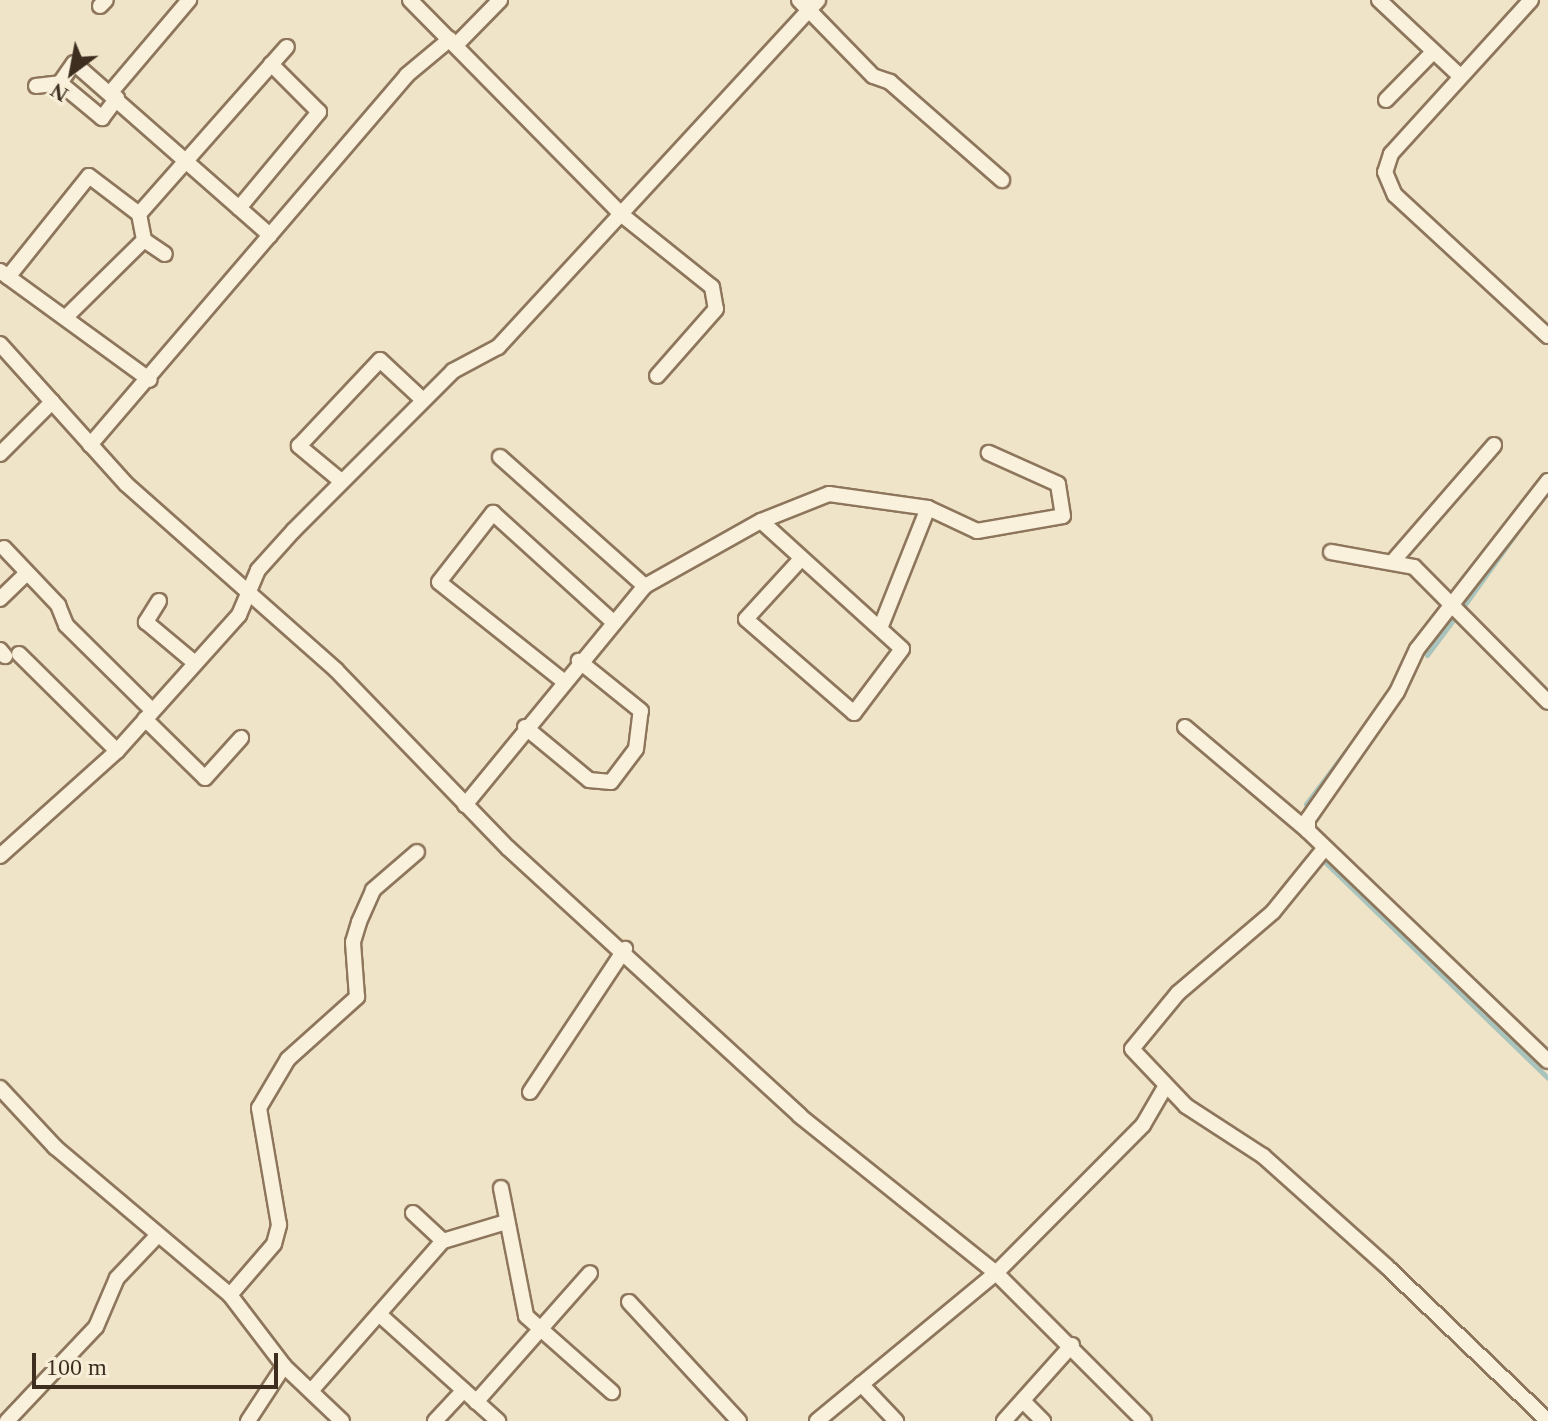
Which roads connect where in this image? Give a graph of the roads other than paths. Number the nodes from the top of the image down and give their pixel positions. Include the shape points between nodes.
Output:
1 (189, 0) edge
2 (410, 0) edge
3 (500, 0) edge
4 (1379, 0) edge
5 (1531, 0) edge
6 (809, 3) edge
7 (453, 42) junction
8 (287, 47) dead end
9 (1432, 53) junction
10 (271, 64) junction
11 (1461, 77) junction
12 (60, 83) junction
13 (36, 86) dead end
14 (114, 95) junction
15 (1386, 100) dead end
16 (183, 158) junction
17 (1002, 180) dead end
18 (239, 208) junction
19 (139, 214) junction
20 (622, 215) junction
21 (270, 235) junction
22 (144, 240) junction
23 (165, 254) dead end
24 (4, 274) edge
25 (68, 315) junction
26 (1548, 336) edge
27 (0, 344) edge
28 (657, 376) dead end
29 (150, 380) junction
30 (422, 399) junction
31 (52, 402) junction
32 (90, 445) junction
33 (1494, 445) dead end
34 (989, 453) dead end
35 (0, 454) edge
36 (500, 457) dead end
37 (341, 481) junction
38 (1548, 481) edge
39 (928, 508) junction
40 (761, 521) junction
41 (4, 548) dead end
42 (1331, 552) dead end
43 (801, 559) junction
44 (1395, 559) junction
45 (27, 573) junction
46 (645, 586) junction
47 (248, 591) junction
48 (0, 599) edge
49 (159, 601) dead end
50 (1452, 604) junction
51 (613, 622) junction
52 (881, 626) junction
53 (8, 653) edge
54 (579, 661) junction
55 (195, 663) junction
56 (562, 680) junction
57 (1548, 702) edge
58 (148, 714) junction
59 (525, 727) junction
60 (1185, 727) dead end
61 (241, 738) dead end
62 (117, 751) junction
63 (465, 805) junction
64 (1308, 831) junction
65 (1324, 849) junction
66 (417, 852) dead end
67 (0, 856) edge
68 (625, 949) junction
69 (1548, 1061) edge
70 (1165, 1087) junction
71 (0, 1088) edge
72 (530, 1092) dead end
73 (501, 1188) dead end
74 (413, 1213) dead end
75 (506, 1222) junction
76 (157, 1236) junction
77 (443, 1241) junction
78 (590, 1273) dead end
79 (996, 1273) junction
80 (230, 1295) junction
81 (629, 1302) dead end
82 (380, 1315) junction
83 (539, 1330) junction
84 (1072, 1345) junction
85 (284, 1366) junction
86 (861, 1384) junction
87 (464, 1390) junction
88 (311, 1391) junction
89 (612, 1392) dead end
90 (476, 1402) junction
91 (1024, 1402) junction
92 (7, 1421) edge
93 (248, 1421) edge
94 (342, 1421) edge
95 (435, 1421) edge
96 (498, 1421) edge
97 (739, 1421) edge
98 (817, 1421) edge
99 (896, 1421) edge
100 (1004, 1421) edge
101 (1043, 1421) edge
102 (1144, 1421) edge
103 (1548, 1421) edge

1 - 14 street
2 - 7 street
3 - 7 street
4 - 9 street
5 - 11 street
6 - 17 street via 873,76 890,82
6 - 20 street
7 - 20 street
7 - 21 street via 407,75
8 - 10 street
9 - 11 street
9 - 15 street
10 - 16 street
10 - 18 street via 319,112
11 - 26 street via 1391,154 1388,183
12 - 13 street
12 - 14 street via 74,63
12 - 14 street via 102,118
14 - 16 street
16 - 18 street
16 - 19 street
18 - 21 street
19 - 22 street
19 - 24 street via 89,176
20 - 28 street via 681,259 719,300
20 - 30 street via 498,347
21 - 29 street
22 - 23 street
22 - 25 street
24 - 25 street
25 - 29 street
27 - 31 street
29 - 32 street
30 - 37 street
30 - 37 street via 380,360 299,446
31 - 32 street
31 - 35 street
32 - 47 street
33 - 44 street
34 - 39 street via 1058,484 1063,516 977,531
36 - 46 street
37 - 47 street via 258,570
38 - 50 street
39 - 40 street via 829,494
39 - 52 street
40 - 43 street
40 - 46 street
41 - 45 street
42 - 44 street
43 - 52 street
43 - 52 street via 746,619 854,713 902,649
44 - 50 street
45 - 48 street
45 - 58 street via 58,605 66,625
46 - 51 street
47 - 55 street via 239,615
47 - 63 street via 336,670
49 - 55 street via 146,622
50 - 57 street
50 - 64 street via 1308,819
51 - 54 street
51 - 56 street via 493,513 439,582
53 - 62 street
54 - 56 street
54 - 59 street via 641,711 636,749 611,782 589,780
55 - 58 street
56 - 59 street
58 - 61 street via 205,778
58 - 62 street
59 - 63 street
60 - 64 street
62 - 67 street
63 - 68 street
64 - 65 street
65 - 69 street
65 - 70 street via 1273,912 1178,993 1132,1049
66 - 80 street via 373,890 359,922 353,942 357,997 288,1059 259,1108 279,1225 274,1244
68 - 72 street
68 - 79 street via 800,1116
70 - 79 street via 1143,1125
70 - 103 street via 1263,1156
71 - 76 street
73 - 75 street
74 - 77 street
75 - 77 street
75 - 83 street via 526,1316
76 - 80 street
76 - 92 street via 117,1278 96,1327
77 - 82 street
78 - 83 street
79 - 84 street
79 - 86 street
80 - 85 street
81 - 97 street
82 - 87 street
82 - 88 street
83 - 89 street
83 - 90 street
84 - 91 street
84 - 102 street
85 - 88 street
85 - 93 street
86 - 98 street
86 - 99 street
87 - 90 street
87 - 95 street
88 - 94 street
90 - 96 street
91 - 100 street
91 - 101 street

